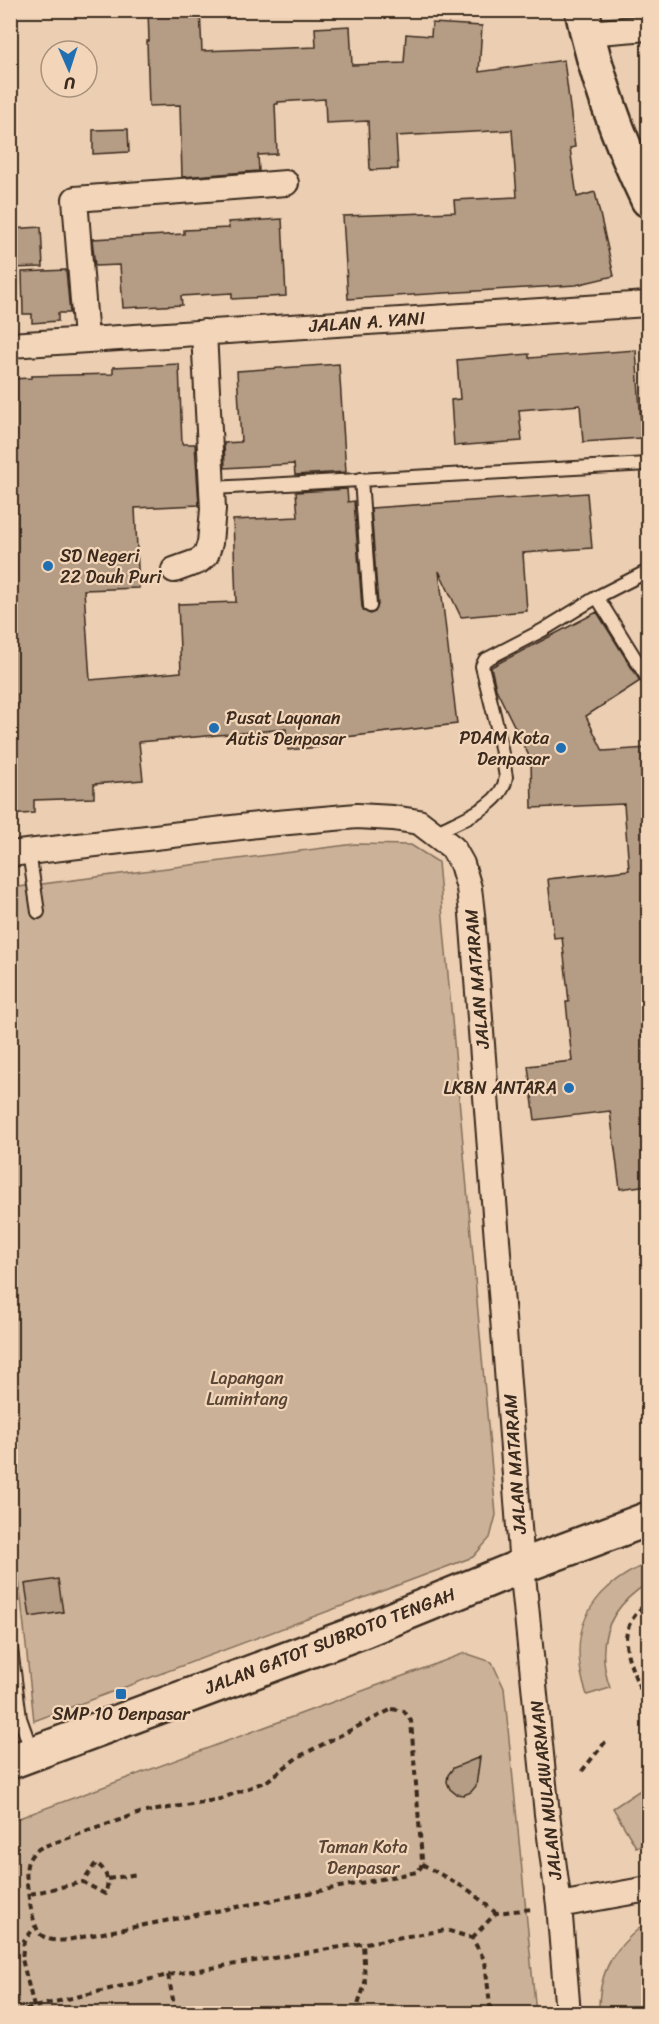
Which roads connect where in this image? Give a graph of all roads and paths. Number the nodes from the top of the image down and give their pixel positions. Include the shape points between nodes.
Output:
1 (584, 22) edge
2 (648, 28) edge
3 (641, 168) edge
4 (286, 183) dead end
5 (648, 200) edge
6 (648, 304) edge
7 (204, 332) junction
8 (86, 339) junction
9 (10, 345) edge
10 (648, 464) edge
11 (361, 479) junction
12 (213, 488) junction
13 (174, 570) dead end
14 (648, 571) edge
15 (597, 597) junction
16 (370, 606) dead end
17 (648, 679) edge
18 (435, 833) junction
19 (20, 853) edge
20 (38, 912) dead end
21 (648, 1519) edge
22 (522, 1566) junction
23 (648, 1602) edge
24 (10, 1641) edge
25 (640, 1689) dead end
26 (606, 1741) dead end
27 (21, 1758) edge
28 (582, 1771) dead end
29 (422, 1864) junction
30 (138, 1874) dead end
31 (108, 1879) junction
32 (83, 1882) junction
33 (648, 1889) edge
34 (30, 1894) junction
35 (559, 1905) junction
36 (496, 1913) junction
37 (35, 1927) junction
38 (472, 1938) junction
39 (363, 1942) junction
40 (168, 1975) junction
41 (34, 2007) junction
42 (16, 2013) edge
43 (176, 2013) edge
44 (355, 2013) edge
45 (491, 2013) edge
46 (568, 2013) edge

1 - 2 street
1 - 3 main road via 606,102
3 - 5 main road
4 - 8 street via 75,199
6 - 7 street, JALAN A. YANI
7 - 8 street, JALAN A. YANI
7 - 12 street
8 - 9 street, JALAN A. YANI
10 - 11 lane
11 - 12 lane
11 - 16 lane
12 - 13 street via 206,555
14 - 15 lane
15 - 17 lane
15 - 18 lane via 482,663 506,784 494,802
18 - 19 street, JALAN MATARAM via 419,822 357,816
18 - 22 street, JALAN MATARAM via 453,848 469,888
19 - 20 lane
21 - 22 main road, JALAN GATOT SUBROTO TENGAH
22 - 27 main road, JALAN GATOT SUBROTO TENGAH via 364,1630
22 - 35 street, JALAN MULAWARMAN
23 - 25 path via 635,1614 627,1632 628,1659
24 - 27 lane
26 - 28 path
29 - 34 path via 411,1721 404,1711 392,1709 298,1756 267,1780 220,1799 140,1813 42,1847 27,1864
29 - 36 path via 470,1891
29 - 37 path via 413,1873 67,1940 48,1939
30 - 31 path
31 - 32 path via 105,1894
31 - 32 path via 96,1863
32 - 34 path
33 - 35 street
34 - 37 path
35 - 36 path
35 - 46 street, JALAN MULAWARMAN
36 - 38 path
37 - 41 path via 24,1941 22,1959
38 - 39 path via 446,1930
38 - 45 path via 485,1961
39 - 40 path
39 - 44 path via 365,1984
40 - 41 path
40 - 43 path
41 - 42 path

